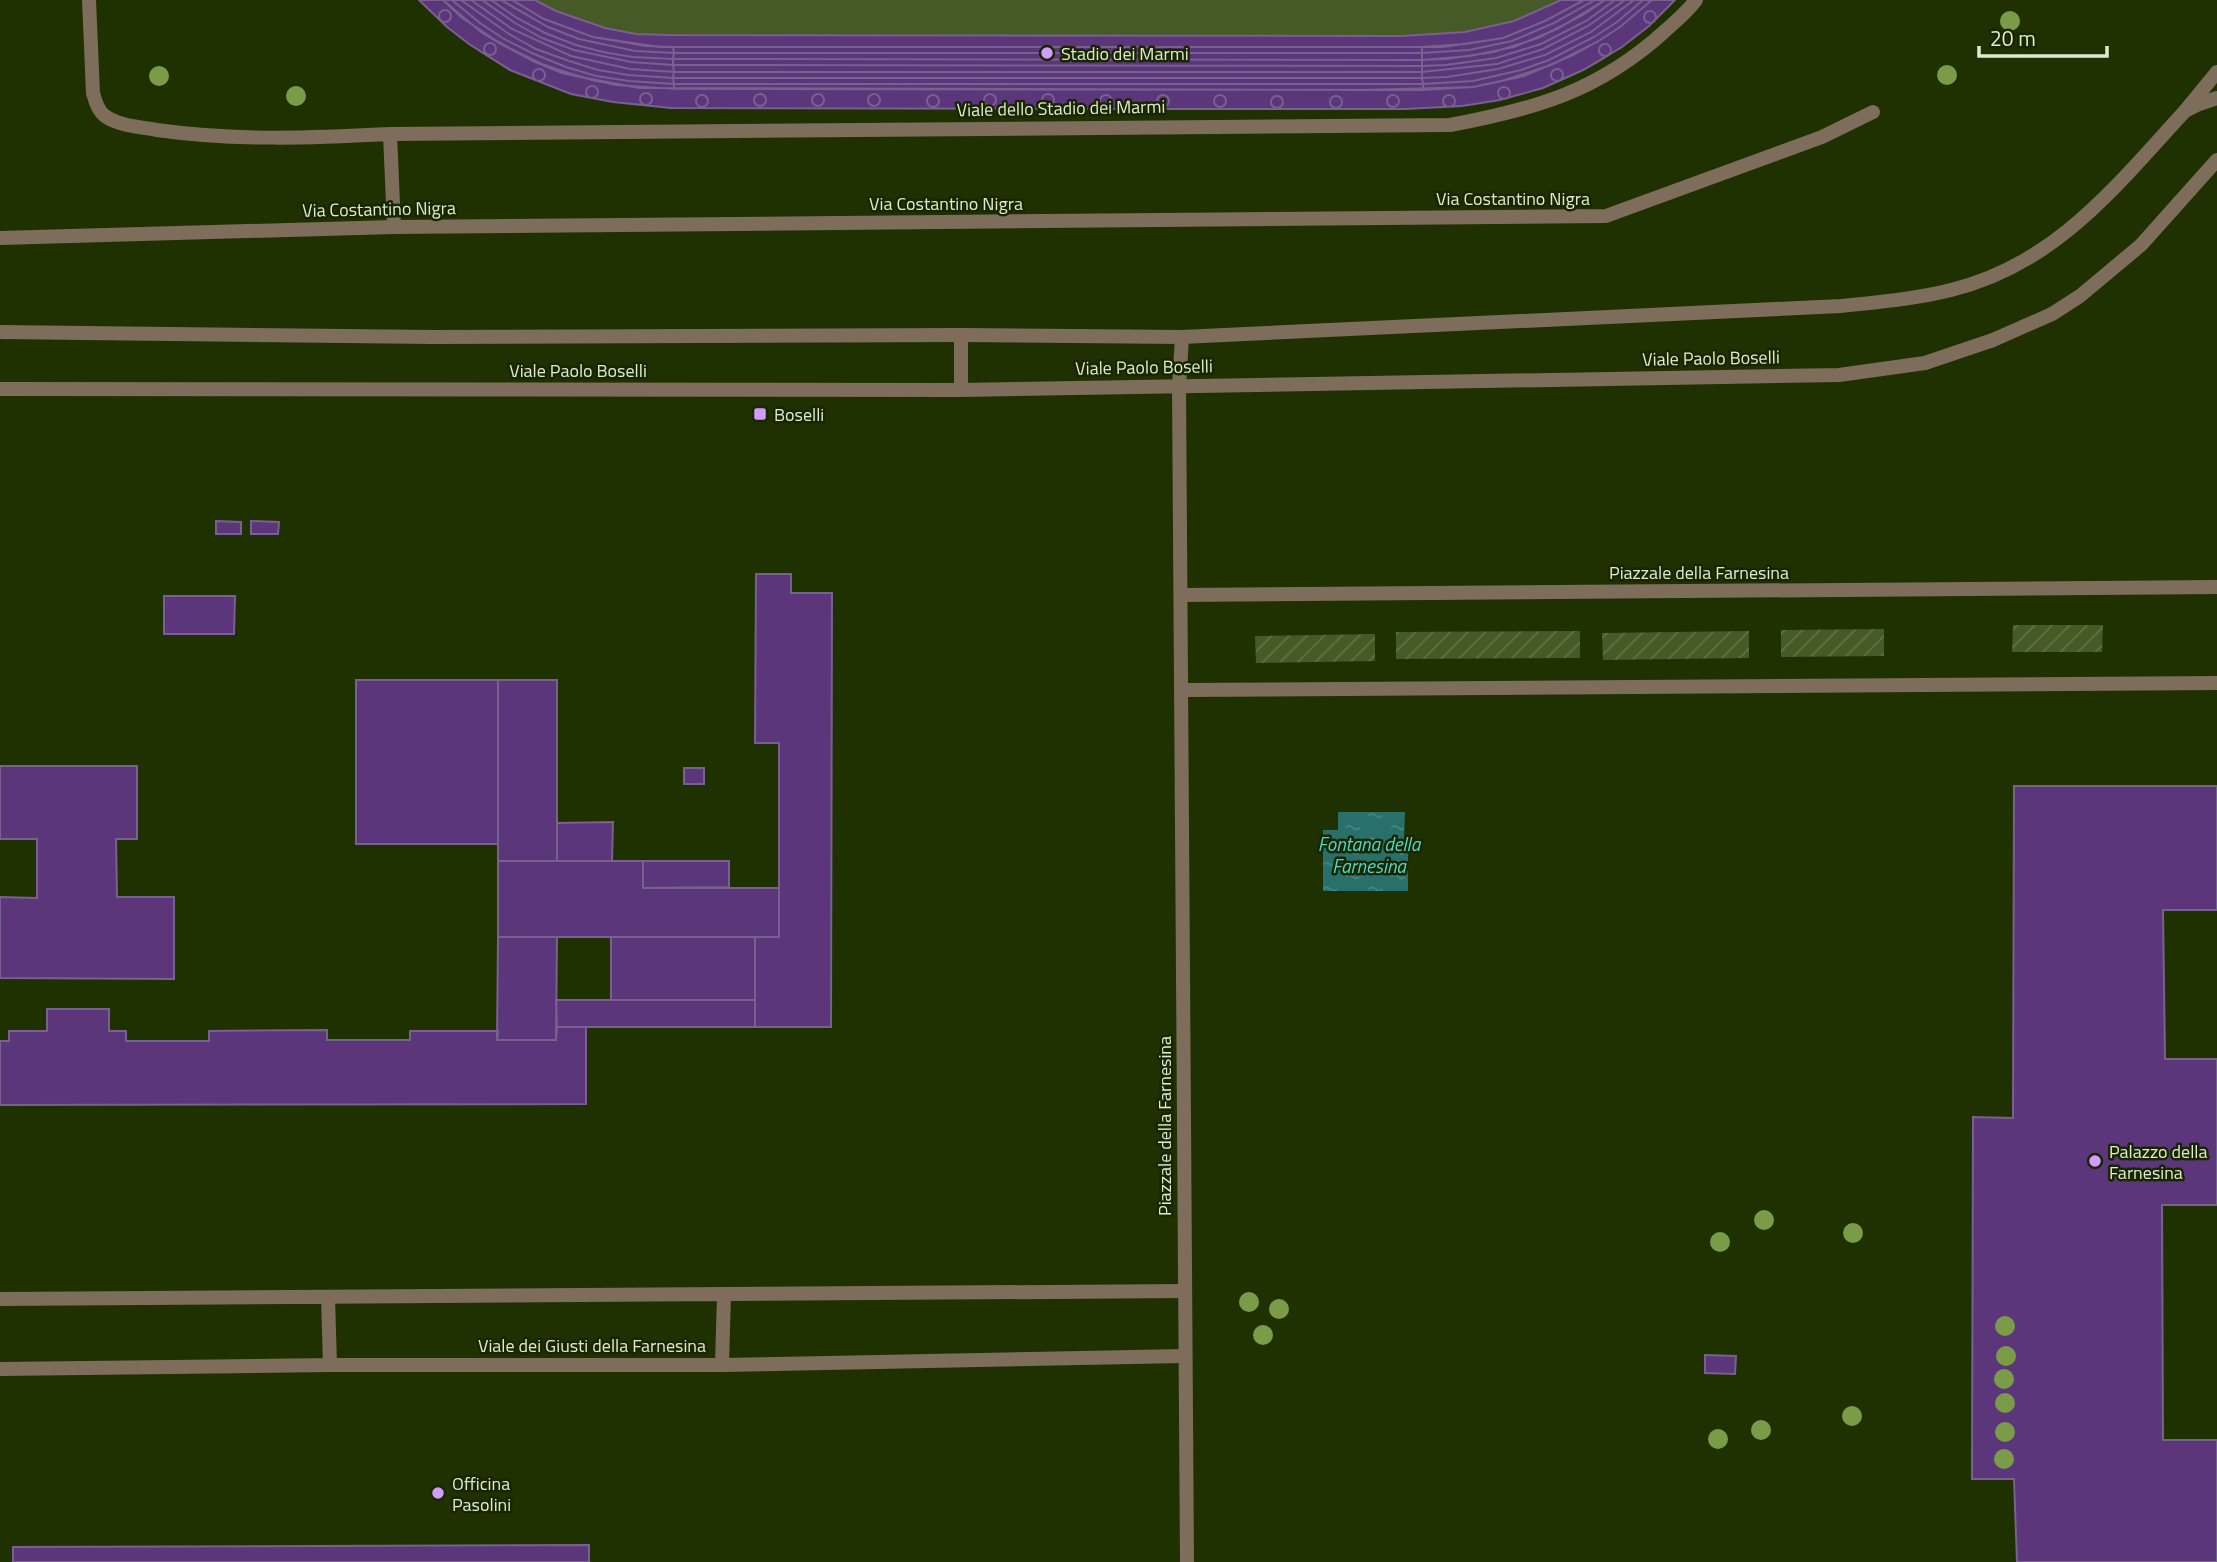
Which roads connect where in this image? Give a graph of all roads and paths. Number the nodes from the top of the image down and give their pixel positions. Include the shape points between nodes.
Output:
1 (89, 0) edge
2 (1696, 0) edge
3 (2217, 72) edge
4 (2217, 98) edge
5 (2185, 111) junction
6 (1872, 112) dead end
7 (390, 134) junction
8 (2217, 160) edge
9 (394, 227) junction
10 (0, 238) edge
11 (0, 332) edge
12 (961, 335) junction
13 (1182, 337) junction
14 (1179, 386) junction
15 (0, 390) edge
16 (961, 390) junction
17 (2217, 587) edge
18 (1181, 595) junction
19 (2217, 683) edge
20 (1182, 690) junction
21 (1184, 1291) junction
22 (724, 1294) junction
23 (328, 1297) junction
24 (0, 1298) edge
25 (1185, 1356) junction
26 (330, 1365) junction
27 (722, 1365) junction
28 (0, 1369) edge
29 (1187, 1562) edge

1 - 7 street, Viale dello Stadio dei Marmi via 93,93 104,116 117,122 227,138
2 - 7 street, Viale dello Stadio dei Marmi via 1644,51 1596,82 1504,115 1450,125
3 - 5 street, Viale Paolo Boselli
4 - 5 street, Viale Paolo Boselli
5 - 13 street, Viale Paolo Boselli via 2102,202 2068,231 2038,254 1954,290 1827,307
6 - 9 street, Via Costantino Nigra via 1822,137 1606,216
7 - 9 street
8 - 14 street, Viale Paolo Boselli via 2141,245 2080,296 2017,330 1925,363 1839,375
9 - 10 street, Via Costantino Nigra
11 - 12 street, Viale Paolo Boselli via 433,337
12 - 13 street, Viale Paolo Boselli
12 - 16 street
13 - 14 street, Piazzale della Farnesina
14 - 16 street, Viale Paolo Boselli
14 - 18 street, Piazzale della Farnesina
15 - 16 street, Viale Paolo Boselli
17 - 18 street, Piazzale della Farnesina
18 - 20 street, Piazzale della Farnesina
19 - 20 street
20 - 21 street, Piazzale della Farnesina
21 - 22 street
21 - 25 street, Piazzale della Farnesina
22 - 23 street
22 - 27 street
23 - 24 street
23 - 26 street
25 - 27 street, Viale dei Giusti della Farnesina
25 - 29 street, Piazzale della Farnesina
26 - 27 street, Viale dei Giusti della Farnesina
26 - 28 street, Viale dei Giusti della Farnesina

